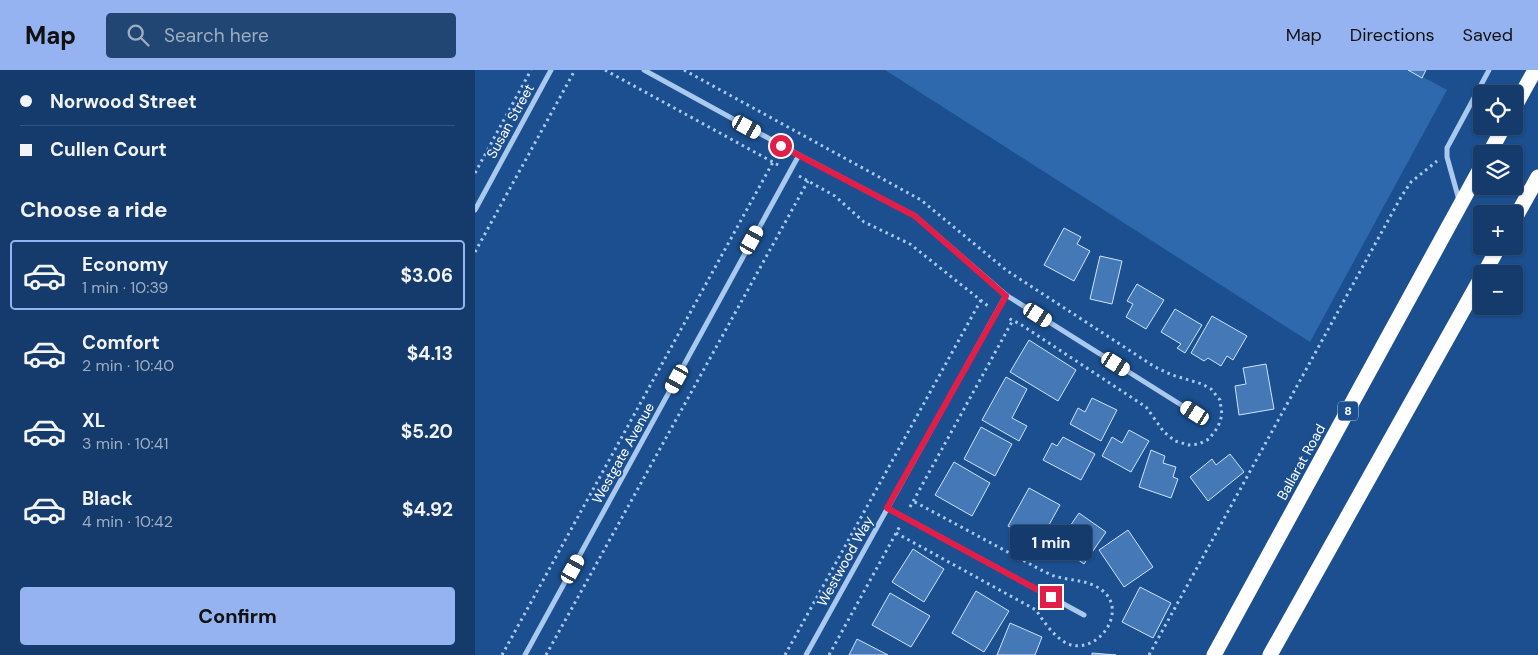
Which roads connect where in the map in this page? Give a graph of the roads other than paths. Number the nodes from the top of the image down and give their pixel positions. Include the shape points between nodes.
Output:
1 (551, 70) edge
2 (644, 70) edge
3 (1489, 70) edge
4 (1535, 70) edge
5 (1523, 92) edge
6 (799, 156) junction
7 (1538, 177) edge
8 (1473, 182) edge
9 (1522, 205) edge
10 (1460, 206) junction
11 (475, 210) edge
12 (1473, 292) edge
13 (1006, 296) junction
14 (1195, 413) dead end
15 (887, 508) junction
16 (1084, 615) dead end
17 (525, 655) edge
18 (806, 655) edge
19 (1214, 655) edge
20 (1270, 655) edge

1 - 11 street, Susan Street
2 - 6 street
3 - 10 street via 1447,148
4 - 5 highway
6 - 13 street via 915,216
6 - 17 street, Westgate Avenue
7 - 9 highway
8 - 10 highway, Ballarat Road / 8
10 - 19 highway, Ballarat Road / 8
12 - 20 highway
13 - 14 street
13 - 15 street, Westwood Way
15 - 16 street
15 - 18 street, Westwood Way

